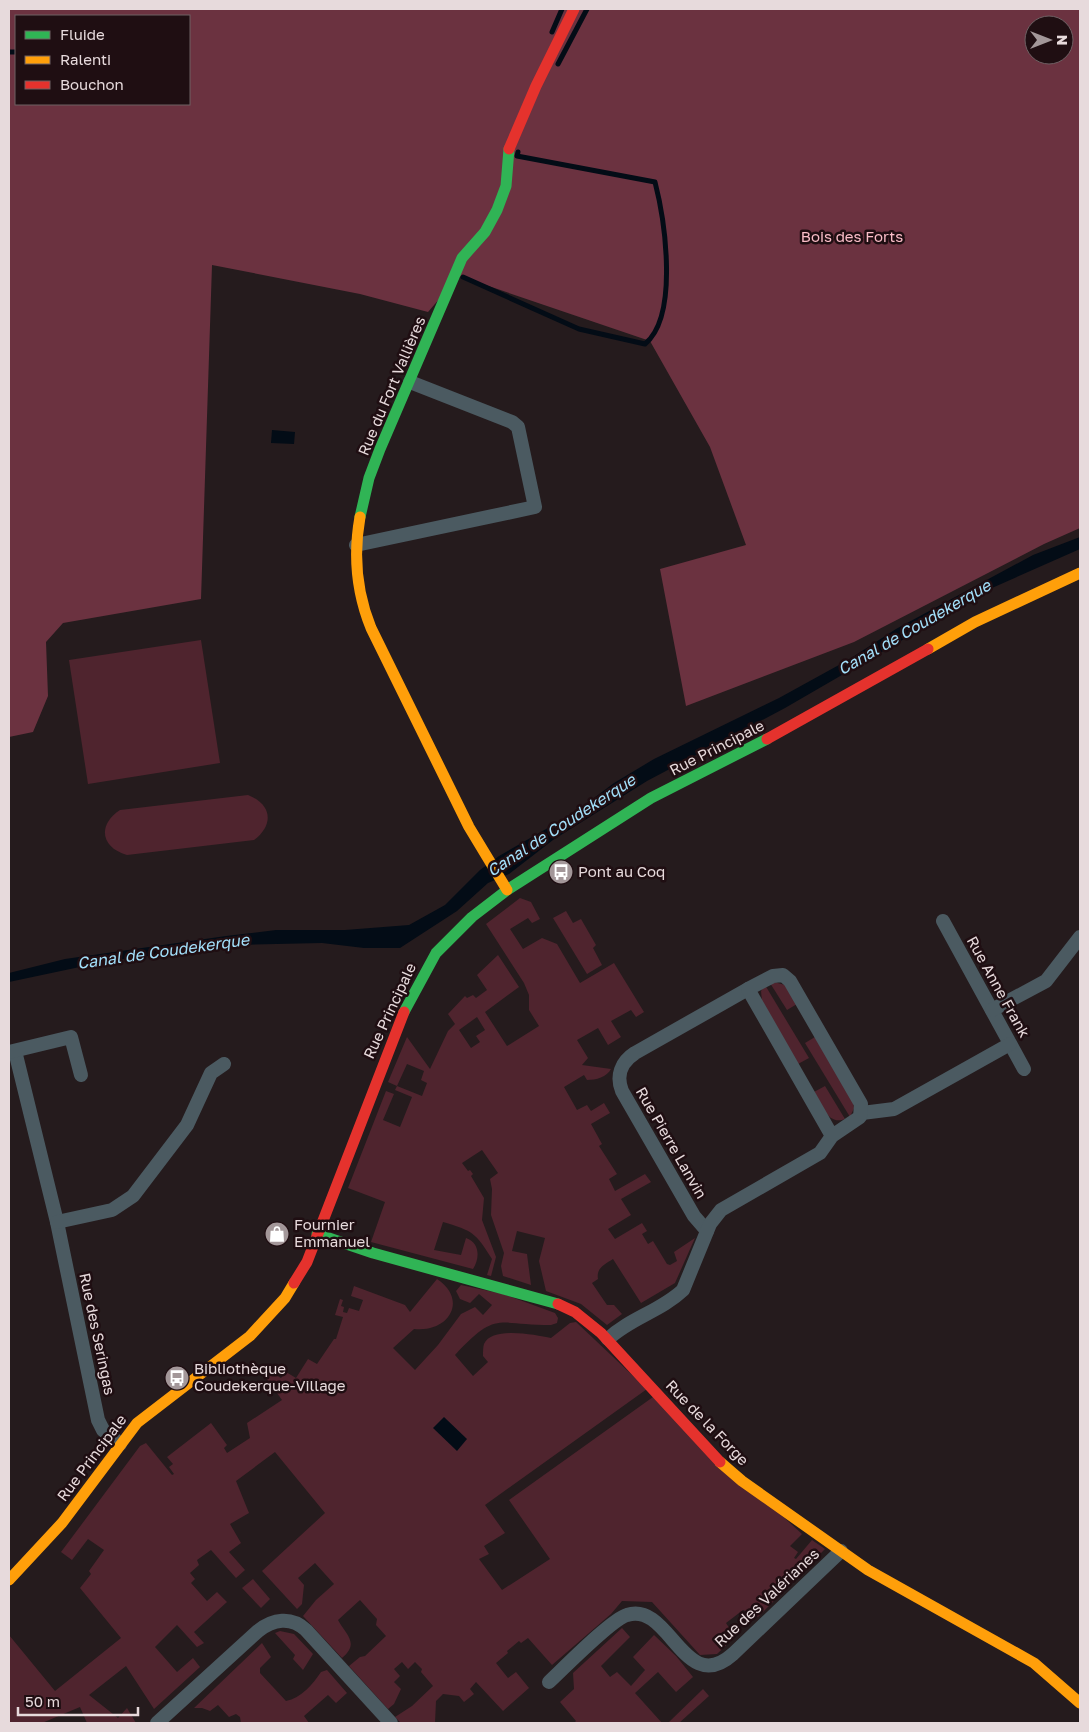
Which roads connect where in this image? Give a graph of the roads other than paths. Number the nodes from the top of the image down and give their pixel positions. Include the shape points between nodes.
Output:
1 (574, 9) edge
2 (410, 382) junction
3 (356, 545) junction
4 (1080, 573) edge
5 (505, 886) junction
6 (943, 920) dead end
7 (1080, 938) edge
8 (748, 988) junction
9 (992, 1010) junction
10 (1010, 1044) junction
11 (12, 1052) edge
12 (224, 1064) dead end
13 (1024, 1069) dead end
14 (81, 1075) dead end
15 (862, 1113) junction
16 (832, 1136) junction
17 (57, 1222) junction
18 (707, 1231) junction
19 (318, 1234) junction
20 (608, 1340) junction
21 (120, 1444) junction
22 (841, 1551) junction
23 (9, 1580) edge
24 (549, 1682) dead end
25 (1080, 1702) edge
26 (157, 1723) edge
27 (391, 1723) edge

1 - 2 street, Rue du Fort Vallières via 508,152 507,184 495,214 484,234 462,258
2 - 3 street, Rue du Fort Vallières via 378,449
2 - 3 street via 518,427 534,507
3 - 5 street, Rue du Fort Vallières via 356,576 366,617 486,860
4 - 5 street, Rue Principale via 975,622 787,729 651,798
5 - 19 street, Rue Principale via 452,935 423,974 388,1048
6 - 9 street, Rue Anne Frank
7 - 9 street via 1046,981
8 - 15 street, Rue Pierre Lanvin via 780,974 787,977 861,1104
8 - 16 street
8 - 18 street, Rue Pierre Lanvin via 634,1053 619,1073 622,1091 694,1216
9 - 10 street, Rue Anne Frank
10 - 13 street, Rue Anne Frank
10 - 15 street via 894,1109
11 - 14 street, Rue des Seringas via 71,1037
11 - 17 street, Rue des Seringas
12 - 17 street via 211,1073 187,1125 132,1196 112,1210
15 - 16 street, Rue Pierre Lanvin via 857,1120
16 - 18 street, Rue Pierre Lanvin via 820,1153 721,1210
17 - 21 street, Rue des Seringas via 98,1420 103,1430
18 - 20 street, Rue Pierre Lanvin via 682,1290 621,1328
19 - 20 street, Rue de la Forge via 374,1253 556,1303 583,1318
19 - 21 street, Rue Principale via 298,1278 269,1316 240,1345 144,1417
20 - 22 street, Rue de la Forge via 724,1466
21 - 23 street, Rue Principale via 62,1523
22 - 24 street, Rue des Valérianes via 723,1662 695,1662 654,1619 634,1613 618,1619
22 - 25 street, Rue de la Forge via 877,1575 1012,1650 1044,1671
26 - 27 street via 258,1631 270,1623 286,1620 306,1630

